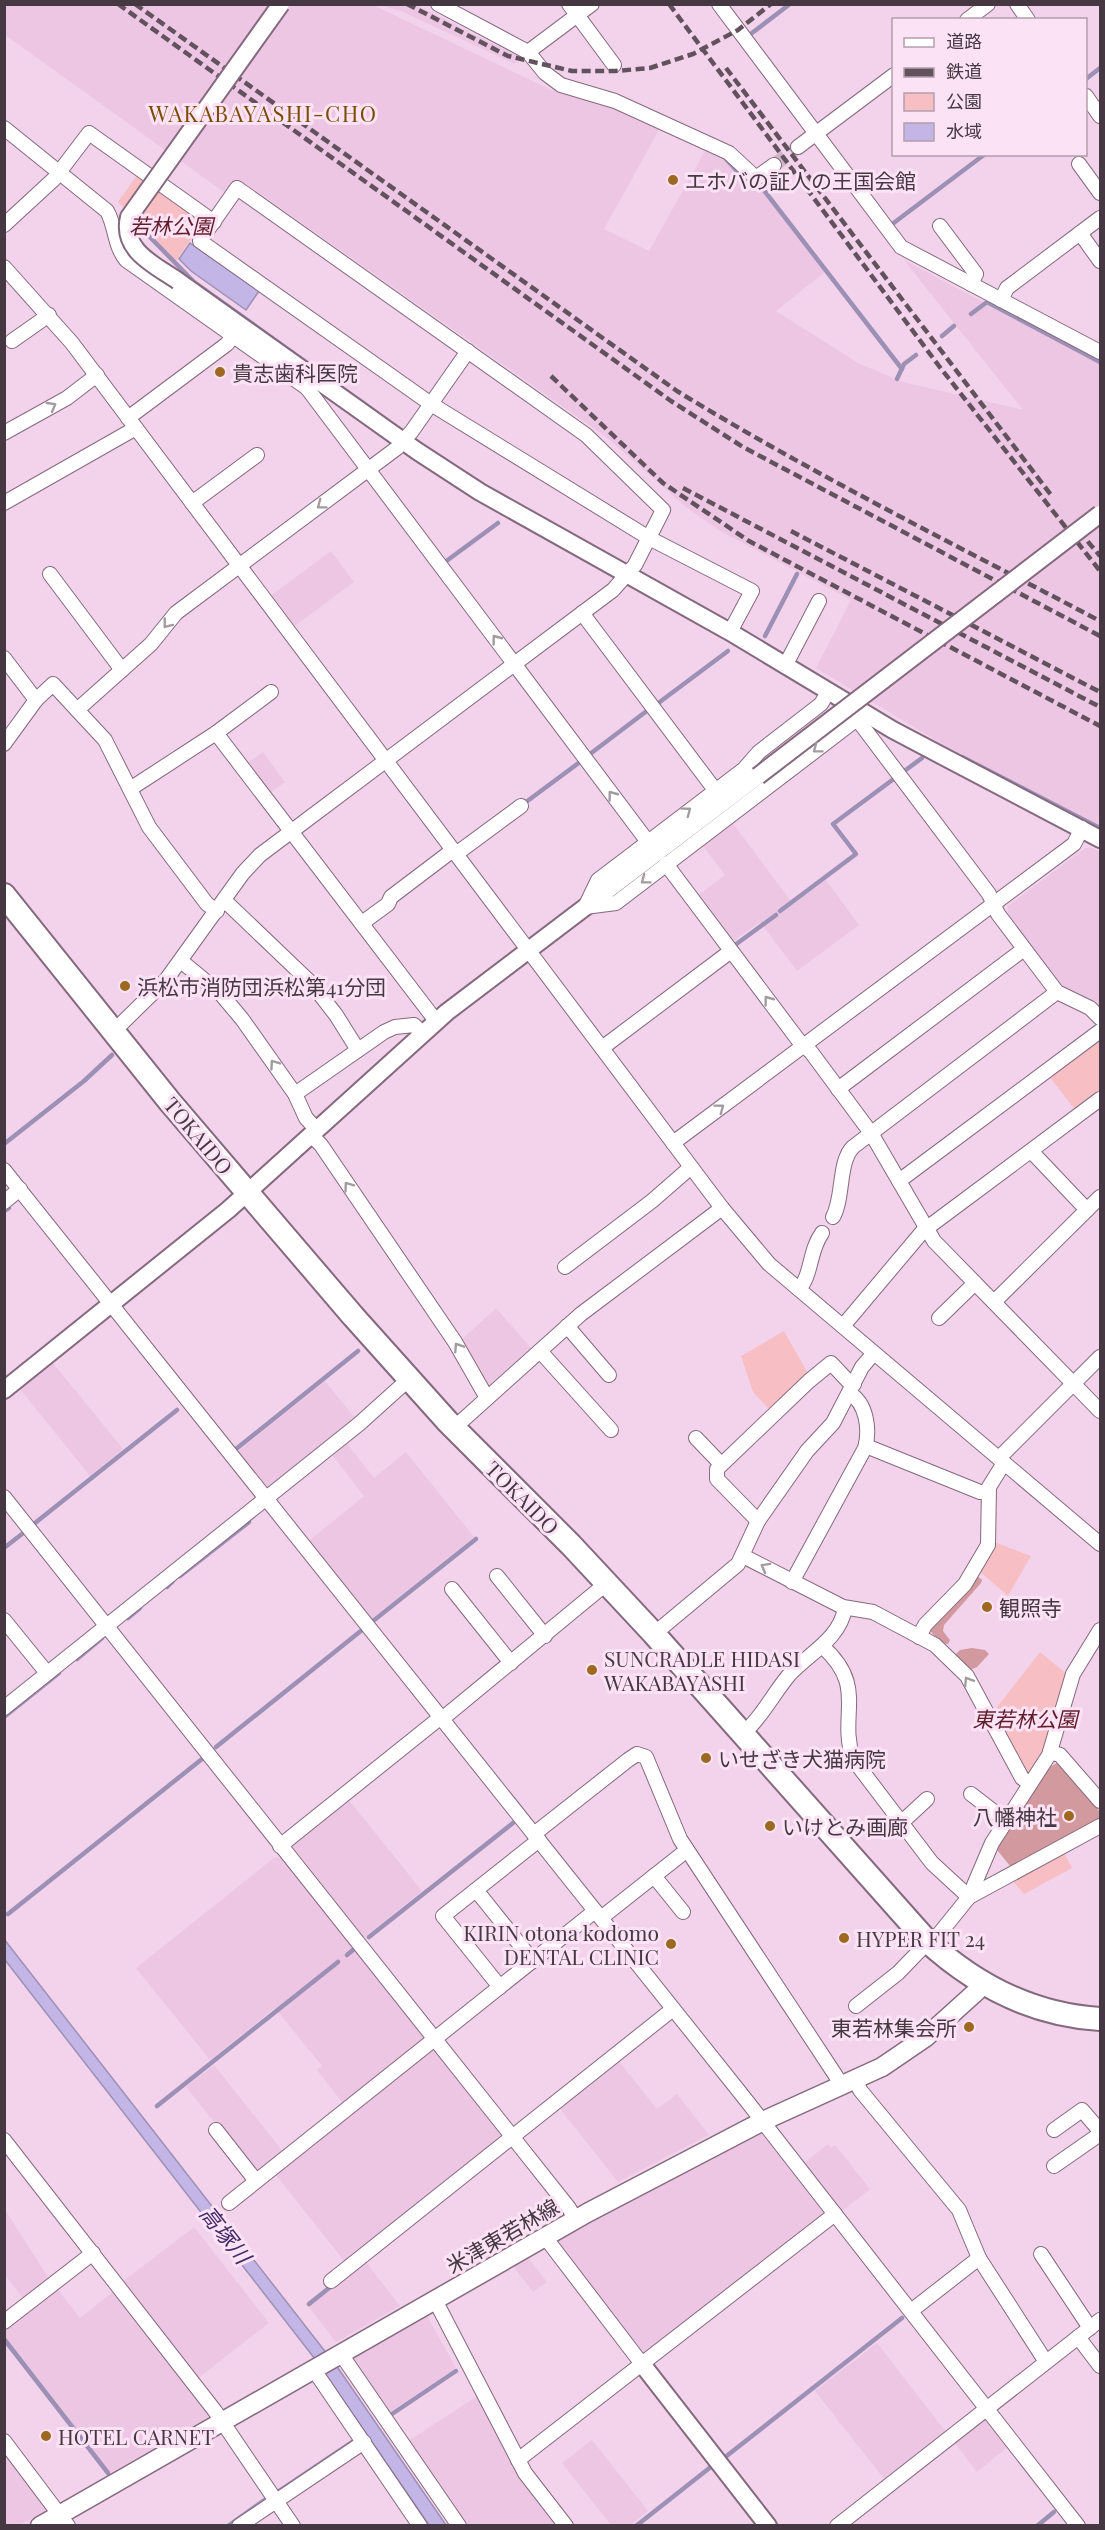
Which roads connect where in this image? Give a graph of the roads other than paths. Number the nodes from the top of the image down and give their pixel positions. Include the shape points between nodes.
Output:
1 (281, 4) edge
2 (438, 4) edge
3 (592, 4) edge
4 (719, 4) edge
5 (988, 4) edge
6 (1017, 4) edge
7 (573, 10) edge
8 (970, 18) edge
9 (1027, 18) edge
10 (528, 52) junction
11 (614, 65) dead end
12 (892, 76) edge
13 (1087, 97) edge
14 (1101, 116) edge
15 (4, 128) edge
16 (816, 133) junction
17 (798, 147) tunnel mouth
18 (1079, 164) dead end
19 (774, 165) tunnel mouth
20 (60, 171) junction
21 (1101, 193) edge
22 (1101, 218) edge
23 (214, 222) junction
24 (4, 225) edge
25 (940, 226) dead end
26 (1080, 233) junction
27 (1101, 261) edge
28 (4, 267) edge
29 (971, 284) junction
30 (1000, 300) junction
31 (49, 315) junction
32 (233, 336) junction
33 (12, 341) dead end
34 (468, 351) junction
35 (1101, 352) edge
36 (96, 375) junction
37 (311, 383) junction
38 (431, 404) junction
39 (132, 423) junction
40 (4, 433) edge
41 (403, 441) junction
42 (257, 455) dead end
43 (368, 470) junction
44 (4, 503) edge
45 (192, 503) junction
46 (1101, 514) edge
47 (649, 538) junction
48 (239, 566) junction
49 (50, 574) dead end
50 (626, 575) junction
51 (819, 601) dead end
52 (582, 613) junction
53 (730, 633) junction
54 (4, 658) edge
55 (514, 664) junction
56 (785, 666) junction
57 (122, 670) junction
58 (271, 692) dead end
59 (828, 692) junction
60 (36, 700) junction
61 (77, 710) junction
62 (859, 715) junction
63 (216, 733) junction
64 (4, 744) edge
65 (385, 760) junction
66 (130, 789) junction
67 (715, 790) junction
68 (521, 806) dead end
69 (1082, 828) junction
70 (291, 831) junction
71 (1101, 839) edge
72 (648, 842) junction
73 (454, 852) junction
74 (666, 864) junction
75 (4, 895) edge
76 (994, 904) junction
77 (220, 905) junction
78 (585, 907) junction
79 (362, 923) junction
80 (1024, 949) junction
81 (528, 950) junction
82 (731, 951) junction
83 (181, 962) junction
84 (1058, 992) junction
85 (1101, 1018) edge
86 (436, 1021) junction
87 (114, 1031) junction
88 (1101, 1031) edge
89 (422, 1033) junction
90 (804, 1046) junction
91 (602, 1048) junction
92 (358, 1050) junction
93 (838, 1089) junction
94 (295, 1094) junction
95 (1096, 1103) edge
96 (1101, 1119) edge
97 (314, 1133) junction
98 (871, 1133) junction
99 (673, 1143) junction
100 (1031, 1151) junction
101 (692, 1167) junction
102 (4, 1170) edge
103 (899, 1181) junction
104 (20, 1190) junction
105 (248, 1193) junction
106 (1101, 1197) edge
107 (4, 1202) edge
108 (722, 1208) junction
109 (1087, 1210) junction
110 (832, 1217) dead end
111 (927, 1229) junction
112 (822, 1233) dead end
113 (565, 1267) dead end
114 (975, 1283) junction
115 (799, 1289) junction
116 (994, 1302) junction
117 (111, 1304) junction
118 (939, 1318) dead end
119 (567, 1326) junction
120 (843, 1326) junction
121 (540, 1351) junction
122 (874, 1353) junction
123 (1101, 1357) edge
124 (609, 1375) dead end
125 (409, 1379) junction
126 (1074, 1384) junction
127 (851, 1388) junction
128 (4, 1390) edge
129 (487, 1398) junction
130 (1101, 1411) edge
131 (454, 1428) junction
132 (611, 1430) dead end
133 (696, 1438) dead end
134 (866, 1446) junction
135 (1002, 1461) junction
136 (722, 1464) junction
137 (988, 1492) junction
138 (4, 1497) edge
139 (266, 1498) junction
140 (758, 1521) junction
141 (1098, 1536) edge
142 (744, 1556) junction
143 (497, 1576) dead end
144 (792, 1582) junction
145 (607, 1583) junction
146 (452, 1589) dead end
147 (845, 1608) junction
148 (4, 1620) edge
149 (106, 1626) junction
150 (1101, 1630) edge
151 (654, 1634) junction
152 (545, 1636) junction
153 (919, 1637) junction
154 (822, 1646) junction
155 (511, 1663) junction
156 (47, 1673) junction
157 (4, 1708) edge
158 (442, 1718) junction
159 (743, 1734) junction
160 (1050, 1752) junction
161 (1030, 1784) junction
162 (971, 1794) dead end
163 (927, 1799) dead end
164 (1101, 1801) edge
165 (1006, 1821) junction
166 (901, 1823) junction
167 (1101, 1826) edge
168 (536, 1837) junction
169 (280, 1846) junction
170 (687, 1850) junction
171 (654, 1876) junction
172 (476, 1890) junction
173 (969, 1897) junction
174 (683, 1912) dead end
175 (598, 1915) junction
176 (930, 1943) junction
177 (533, 1961) junction
178 (982, 1983) junction
179 (500, 1987) junction
180 (856, 2006) dead end
181 (673, 2009) junction
182 (1101, 2019) edge
183 (434, 2039) junction
184 (848, 2084) junction
185 (763, 2121) junction
186 (216, 2130) dead end
187 (1053, 2130) dead end
188 (1101, 2133) edge
189 (512, 2137) junction
190 (4, 2140) edge
191 (1054, 2166) dead end
192 (256, 2181) junction
193 (229, 2203) dead end
194 (835, 2214) junction
195 (576, 2219) junction
196 (545, 2237) junction
197 (93, 2253) junction
198 (1041, 2254) dead end
199 (979, 2258) junction
200 (331, 2281) dead end
201 (435, 2300) junction
202 (911, 2311) junction
203 (4, 2322) edge
204 (1095, 2324) edge
205 (1078, 2337) junction
206 (339, 2355) junction
207 (1046, 2362) junction
208 (642, 2364) junction
209 (1101, 2367) edge
210 (315, 2369) junction
211 (987, 2408) junction
212 (223, 2422) junction
213 (4, 2441) edge
214 (364, 2442) junction
215 (518, 2460) junction
216 (276, 2500) junction
217 (64, 2520) edge
218 (40, 2526) edge
219 (239, 2526) edge
220 (293, 2526) edge
221 (420, 2526) edge
222 (459, 2526) edge
223 (566, 2526) edge
224 (768, 2526) edge
225 (837, 2526) edge
226 (1078, 2526) edge

1 - 37 street, bridge via 129,217 127,235 136,251
2 - 10 street
3 - 7 street
4 - 16 street
5 - 8 street
6 - 9 street
7 - 10 street
7 - 11 street
10 - 19 street via 545,73 561,84 615,101 729,153 756,178
12 - 16 street
13 - 14 street
15 - 20 street
16 - 17 street
16 - 29 street via 901,247
18 - 21 street
20 - 23 street via 89,133
20 - 24 street
20 - 32 street via 107,211 116,245 126,260
22 - 26 street
23 - 34 street via 237,188
23 - 38 street via 200,241
25 - 29 street via 976,274
26 - 27 street
26 - 30 street via 1007,288
28 - 31 street
29 - 30 street
30 - 35 street
31 - 33 street
31 - 36 street
32 - 37 street
32 - 39 street
34 - 38 street
34 - 47 street via 593,440 663,510
36 - 39 street
40 -> 36 street via 67,398
37 - 41 street
37 - 43 street
38 - 41 street
38 - 47 street
39 - 44 street
39 - 45 street
41 - 43 street
41 - 50 street via 489,497
42 - 45 street
43 -> 48 street
55 -> 43 street
45 - 48 street
46 - 78 street, bridge
47 - 50 street
47 - 53 street via 752,591
48 -> 57 street via 172,617 153,642
48 - 65 street
49 - 57 street
50 - 52 street
50 - 53 street
51 - 56 street
52 - 55 street
52 - 67 street
53 - 56 street
54 - 60 street
55 - 65 street
72 -> 55 street
56 - 59 street
57 - 61 street
58 - 63 street
59 - 62 street
59 - 67 street via 821,704
60 - 61 street via 53,684
60 - 64 street
61 - 66 street via 105,740
62 - 69 street
62 -> 74 street
62 - 76 street
63 - 66 street
63 - 70 street
65 - 70 street
65 - 73 street
66 - 77 street via 149,827 207,904
72 -> 67 street
68 - 73 street
69 - 71 street
69 - 76 street via 1074,844
70 - 77 street via 251,864
70 - 79 street
72 - 78 street via 598,880
73 - 79 street
73 - 81 street
74 -> 78 street via 613,905
74 - 82 street
75 - 87 highway, TOKAIDO
76 - 80 street
76 - 90 street
77 - 83 street
77 - 92 street via 312,984
78 - 81 street
79 - 86 street
80 - 84 street
80 - 93 street
81 - 86 street
81 - 91 street
90 -> 82 street
82 - 91 street
83 - 87 street
94 -> 83 street via 232,1006
84 - 85 street
84 - 98 street
86 - 89 street
87 - 105 highway, TOKAIDO
88 - 103 street
89 - 92 street via 414,1025 395,1027
89 - 97 street
90 - 93 street
99 -> 90 street
91 - 99 street
92 - 94 street
93 - 98 street
94 - 97 street
95 - 96 street
95 - 100 street
97 - 105 street
129 -> 97 street via 455,1341
98 - 103 street
98 - 110 street via 847,1154 840,1198
99 - 101 street
100 - 109 street
100 - 111 street
101 - 108 street
101 - 113 street
102 - 104 street
103 - 111 street
104 - 107 street
104 - 117 street
105 - 117 street
105 - 125 highway, TOKAIDO
106 - 109 street
108 - 115 street via 769,1264
108 - 119 street
109 - 116 street
111 - 114 street
111 - 120 street
112 - 115 street
114 - 116 street
114 - 118 street
115 - 120 street
116 - 126 street
117 - 128 street
117 - 139 street
119 - 121 street
119 - 124 street
120 - 122 street
121 - 129 street
121 - 132 street
122 - 127 street
122 - 135 street
123 - 126 street
125 - 131 highway, TOKAIDO
125 - 139 street
126 - 130 street
126 - 135 street
127 - 134 street via 863,1410 868,1433
127 - 136 street via 831,1363
127 - 140 street via 833,1423 807,1451
129 - 131 street
131 - 145 highway, TOKAIDO
133 - 136 street
134 - 137 street
134 - 144 street
135 - 137 street
135 - 141 street
136 - 140 street via 717,1468 717,1479
137 - 153 street via 988,1545 960,1589 925,1625
138 - 149 street
139 - 149 street
139 - 158 street
140 - 142 street
144 -> 142 street
142 - 151 street via 735,1568
143 - 152 street
144 - 147 street
145 - 151 highway, TOKAIDO
145 - 152 street
146 - 155 street
147 - 153 street via 873,1612
147 - 154 street
148 - 156 street
149 - 156 street
149 - 169 street
150 - 160 street via 1073,1674
151 - 159 highway, TOKAIDO
152 - 155 street
161 -> 153 street via 1022,1778 967,1676 934,1645
154 - 159 street via 789,1675
154 - 166 street via 850,1686 853,1759
155 - 158 street
156 - 157 street
158 - 168 street
158 - 169 street
159 - 176 highway, TOKAIDO
160 - 161 street
160 - 164 street via 1059,1755
161 - 165 street
162 - 165 street
163 - 166 street
165 - 173 street
166 - 173 street via 932,1863
167 - 173 street
168 - 170 street via 637,1754 646,1757
168 - 172 street
168 - 175 street
169 - 183 street
170 - 171 street
170 - 184 street via 836,2076
171 - 174 street
171 - 175 street
172 - 177 street
172 - 179 street via 443,1916
173 - 176 street
175 - 177 street
175 - 181 street
176 - 178 highway, TOKAIDO
176 - 180 street
177 - 179 street
178 - 182 highway, TOKAIDO via 1037,2007
178 - 184 main road, 米津東若林線 via 915,2045
179 - 183 street
181 - 185 street
181 - 189 street
183 - 189 street
183 - 192 street
184 - 185 main road, 米津東若林線
184 - 199 street via 860,2090 959,2210
185 - 194 street
185 - 195 main road, 米津東若林線
186 - 192 street
187 - 188 street via 1082,2110
188 - 191 street
189 - 195 street
189 - 200 street
190 - 197 street
192 - 193 street
194 - 202 street
194 - 208 street
195 - 196 main road, 米津東若林線
196 - 201 main road, 米津東若林線
196 - 208 street
197 - 203 street
197 - 212 street
198 - 204 street
199 - 202 street
199 - 207 street
201 - 206 main road, 米津東若林線
201 - 215 street
202 - 211 street
204 - 205 street
205 - 207 street
205 - 209 street
206 - 210 main road, 米津東若林線
206 - 222 street
207 - 211 street
208 - 215 street
208 - 224 street
210 - 212 main road, 米津東若林線
210 - 214 street
211 - 225 street
211 - 226 street
212 - 216 street
212 - 217 main road, 米津東若林線
213 - 217 street
214 - 216 street
214 - 221 street
215 - 223 street
216 - 219 street
216 - 220 street
217 - 218 main road, 米津東若林線

